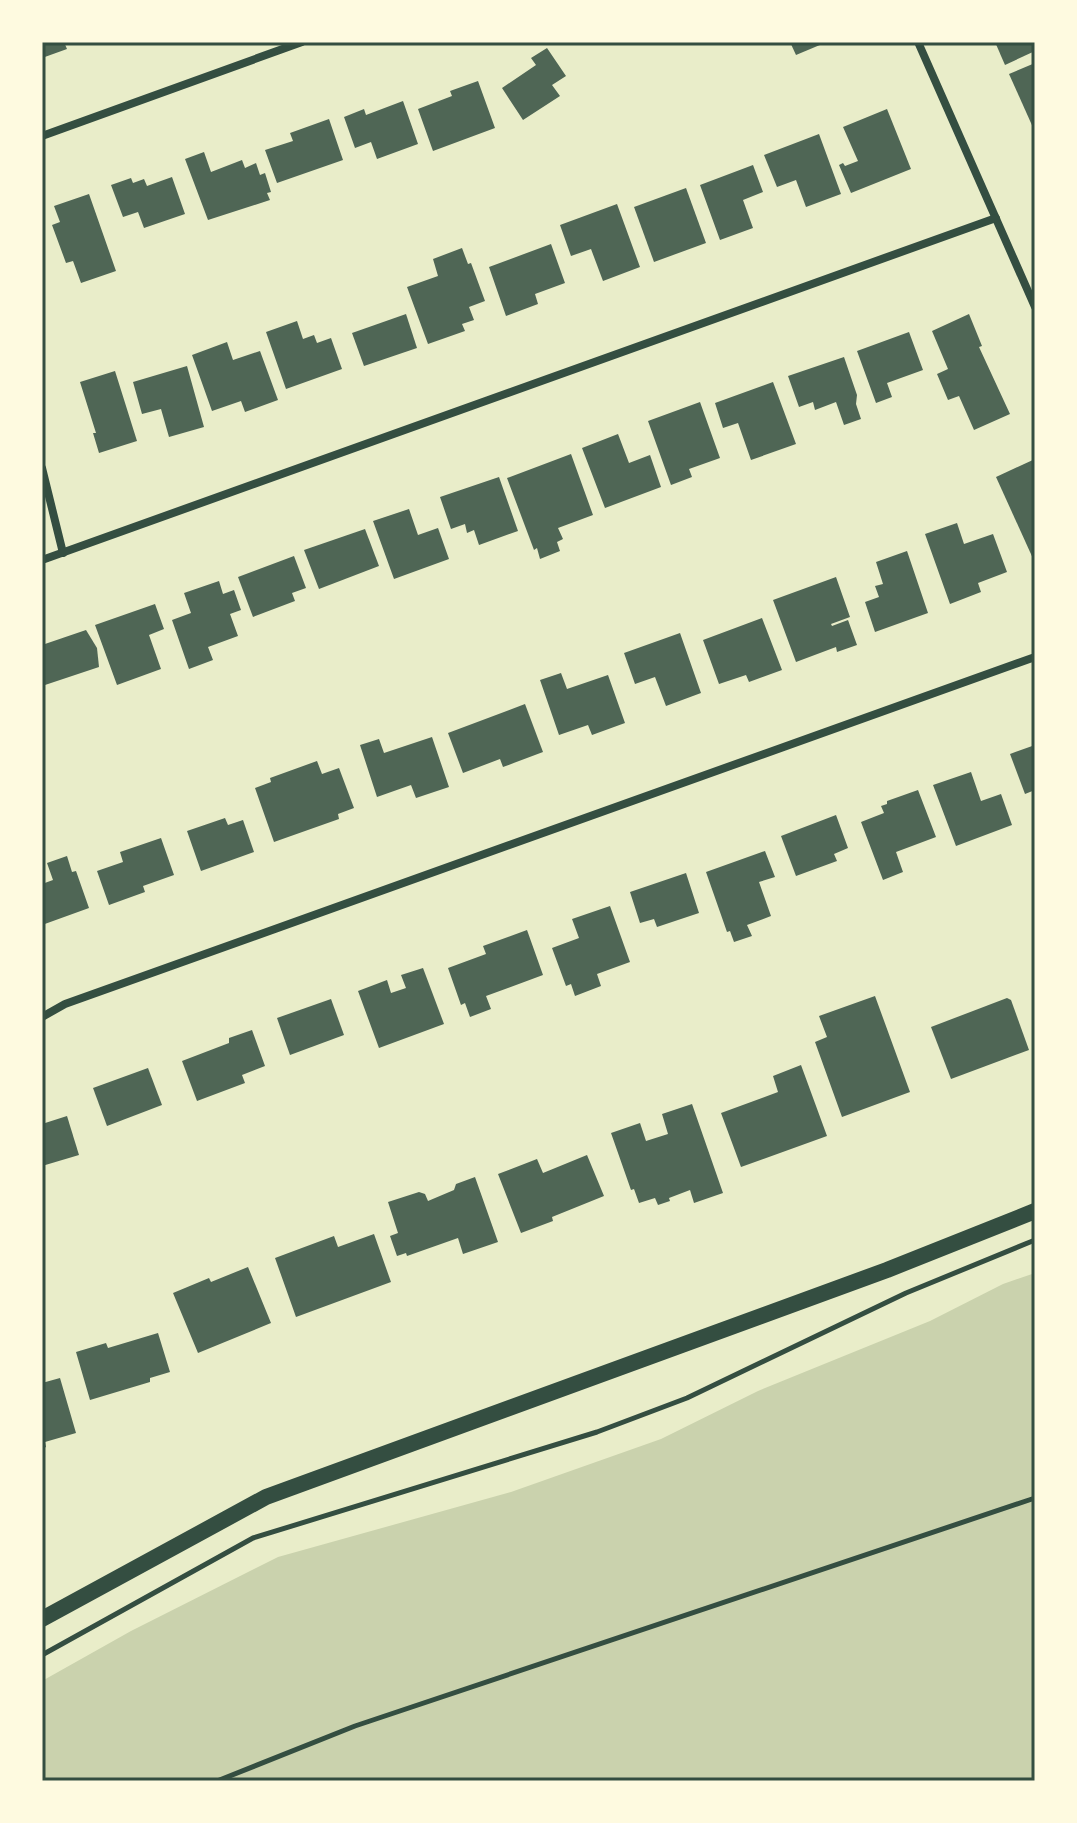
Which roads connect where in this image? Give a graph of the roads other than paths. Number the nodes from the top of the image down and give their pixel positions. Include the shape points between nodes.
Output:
1 (302, 42) edge
2 (918, 42) edge
3 (42, 136) edge
4 (996, 218) junction
5 (1035, 307) edge
6 (42, 468) edge
7 (63, 553) junction
8 (42, 560) edge
9 (1035, 657) edge
10 (42, 1017) edge
11 (1035, 1211) edge
12 (42, 1619) edge

1 - 3 street
2 - 4 street
4 - 5 street
4 - 7 street
6 - 7 street
7 - 8 street
9 - 10 street via 65,1004
11 - 12 main road via 266,1497

